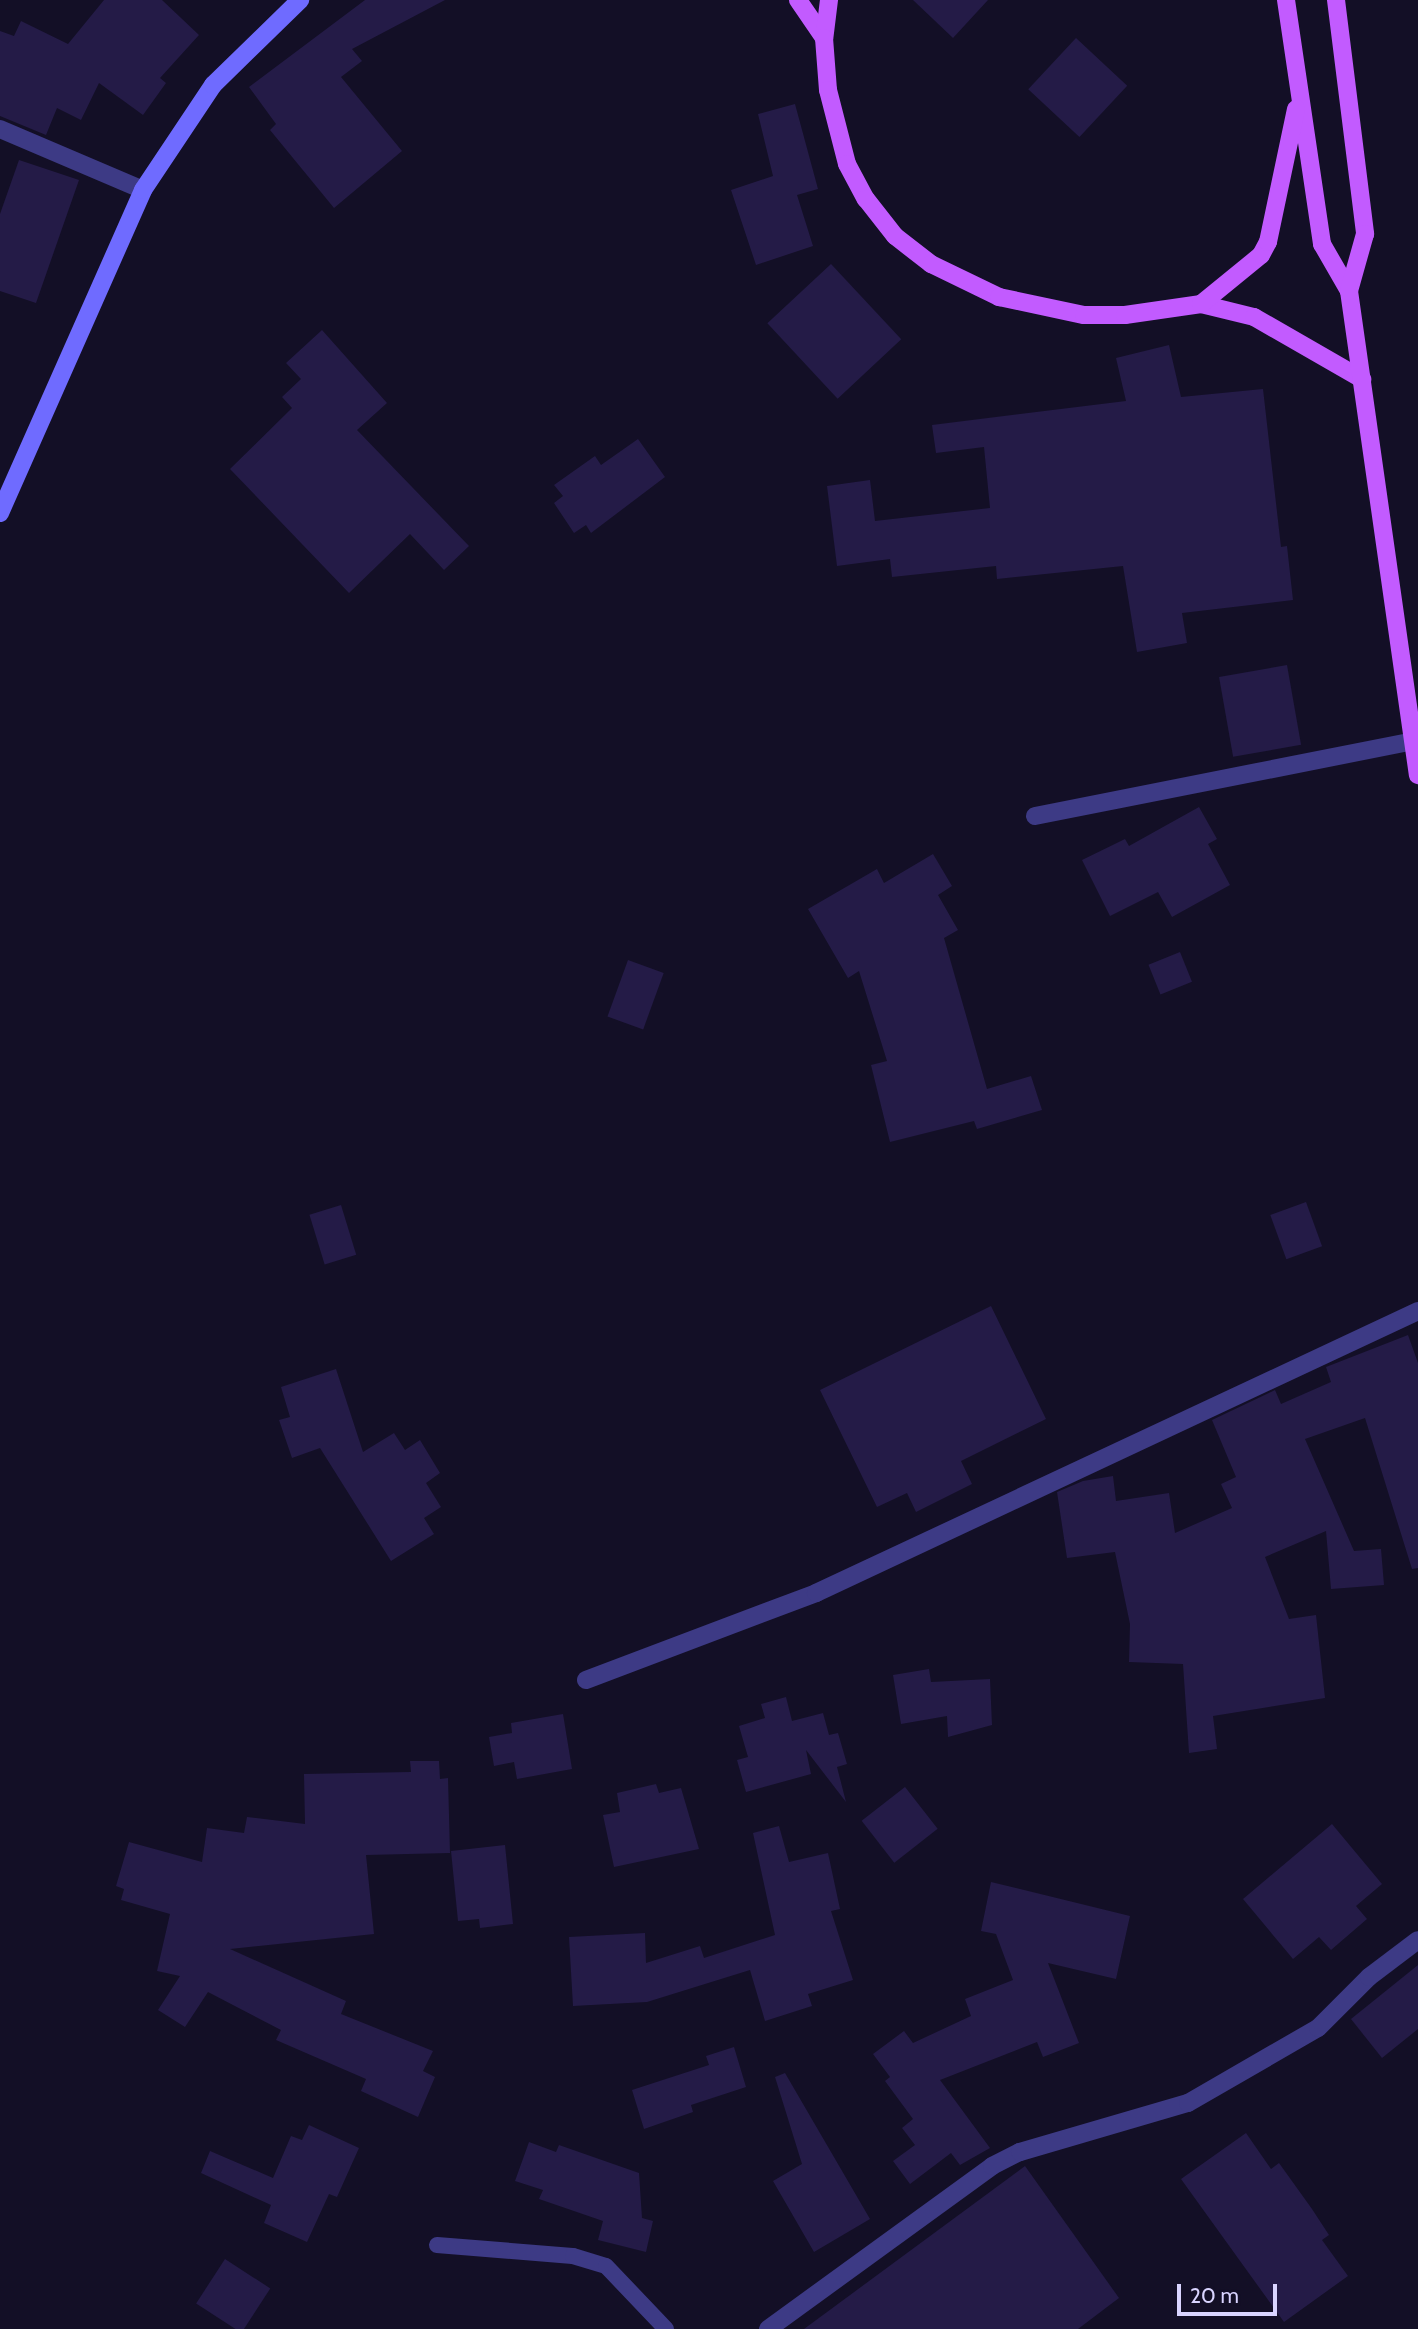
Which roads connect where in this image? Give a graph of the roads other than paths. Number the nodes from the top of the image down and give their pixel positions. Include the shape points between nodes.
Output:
1 (300, 0) edge
2 (798, 0) edge
3 (829, 0) edge
4 (1286, 0) edge
5 (1336, 0) edge
6 (824, 38) junction
7 (1298, 95) junction
8 (0, 129) edge
9 (143, 190) junction
10 (1349, 291) junction
11 (1201, 304) junction
12 (1362, 379) junction
13 (0, 513) edge
14 (1413, 741) junction
15 (1418, 775) edge
16 (1035, 817) dead end
17 (1418, 1311) edge
18 (586, 1680) dead end
19 (1418, 1940) edge
20 (437, 2245) dead end
21 (666, 2329) edge
22 (768, 2329) edge

1 - 9 main road via 213,85
2 - 6 main road
3 - 6 main road
4 - 7 main road
5 - 10 main road via 1365,234
6 - 11 main road via 828,90 847,164 866,199 895,236 931,264 999,297 1084,315 1125,315
7 - 10 main road via 1322,244
7 - 11 main road via 1268,242 1261,255
8 - 9 street
9 - 13 main road
10 - 12 main road
11 - 12 main road via 1274,325
12 - 14 main road
14 - 15 main road
14 - 16 street
17 - 18 street via 816,1593
19 - 22 street via 1369,1977 1318,2028 1188,2103 1020,2152 992,2166
20 - 21 lane via 573,2256 606,2266

